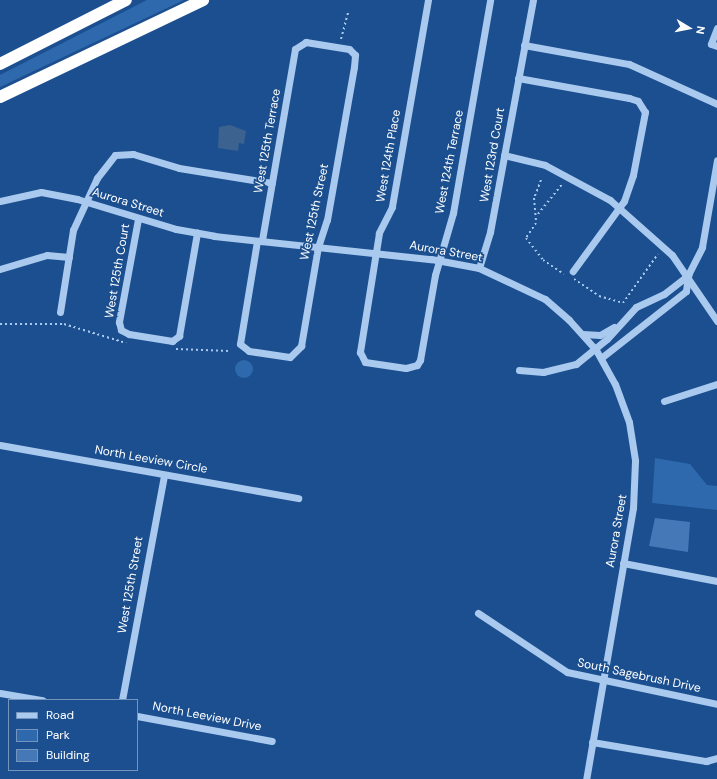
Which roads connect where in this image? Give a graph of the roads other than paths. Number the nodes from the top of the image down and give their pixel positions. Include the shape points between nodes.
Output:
1 (126, 0) edge
2 (203, 0) edge
3 (428, 0) edge
4 (490, 0) edge
5 (533, 0) edge
6 (717, 28) edge
7 (298, 45) joint
8 (524, 45) junction
9 (717, 46) edge
10 (0, 64) edge
11 (518, 78) junction
12 (0, 98) edge
13 (717, 104) edge
14 (504, 155) junction
15 (717, 160) edge
16 (272, 184) junction
17 (0, 202) edge
18 (88, 202) junction
19 (619, 207) junction
20 (138, 219) junction
21 (197, 233) junction
22 (260, 241) junction
23 (318, 247) junction
24 (376, 254) junction
25 (69, 257) junction
26 (439, 260) junction
27 (479, 268) junction
28 (0, 269) edge
29 (573, 271) dead end
30 (688, 275) junction
31 (60, 312) dead end
32 (715, 312) edge
33 (717, 321) edge
34 (616, 326) junction
35 (583, 334) junction
36 (243, 347) joint
37 (596, 350) junction
38 (601, 358) junction
39 (410, 368) joint
40 (519, 370) dead end
41 (717, 384) edge
42 (664, 401) dead end
43 (0, 445) edge
44 (164, 475) junction
45 (298, 498) dead end
46 (623, 563) junction
47 (717, 581) edge
48 (478, 613) dead end
49 (603, 682) junction
50 (0, 693) edge
51 (36, 699) edge
52 (122, 699) edge
53 (717, 704) edge
54 (138, 716) edge
55 (272, 741) dead end
56 (592, 742) junction
57 (717, 758) edge
58 (586, 779) edge

1 - 10 highway
2 - 12 highway
3 - 24 street, West 124th Place via 392,207 379,233
4 - 26 street, West 124th Terrace via 453,213
5 - 8 street, West 123rd Court
6 - 9 street via 711,44
7 - 16 street, West 125th Terrace
7 - 23 street, West 125th Street via 306,42 349,50 355,59 327,220
8 - 11 street, West 123rd Court
8 - 13 street via 630,64
11 - 14 street, West 123rd Court
11 - 19 street via 629,98 643,106 633,175
14 - 19 street via 562,172
14 - 27 street, West 123rd Court via 490,232
15 - 30 street via 702,247
16 - 18 street via 179,168 124,153 115,155 97,178
16 - 22 street, West 125th Terrace
17 - 18 street, Aurora Street via 41,192
18 - 20 street, Aurora Street
18 - 25 street via 73,230
19 - 29 street
19 - 30 street via 660,242
20 - 21 street, Aurora Street
20 - 21 street, West 125th Court via 120,328 129,334 172,341 180,329
21 - 22 street, Aurora Street
22 - 23 street, Aurora Street
22 - 36 street, West 125th Terrace via 240,340
23 - 24 street, Aurora Street
23 - 36 street, West 125th Street via 299,351 288,357 249,351
24 - 26 street, Aurora Street
24 - 39 street, West 124th Place via 360,356 365,362
25 - 28 street via 47,255
25 - 31 street
26 - 27 street, Aurora Street
26 - 39 street, West 124th Terrace via 420,360
27 - 35 street, Aurora Street via 545,299
30 - 32 street
30 - 34 street via 664,294 636,307
30 - 38 street via 686,291
32 - 33 street
34 - 35 street via 600,335
34 - 37 street
35 - 37 street, Aurora Street
37 - 38 street, Aurora Street
37 - 40 street via 576,364 560,369
38 - 46 street, Aurora Street via 625,409 634,454 635,490
41 - 42 street
43 - 44 street, North Leeview Circle
44 - 45 street, North Leeview Circle
44 - 52 street, West 125th Street
46 - 47 street
46 - 49 street, Aurora Street
48 - 49 street, South Sagebrush Drive via 567,672
49 - 53 street, South Sagebrush Drive
49 - 56 street, Aurora Street
50 - 51 street
54 - 55 street, North Leeview Drive
56 - 57 street via 706,761
56 - 58 street, Aurora Street

